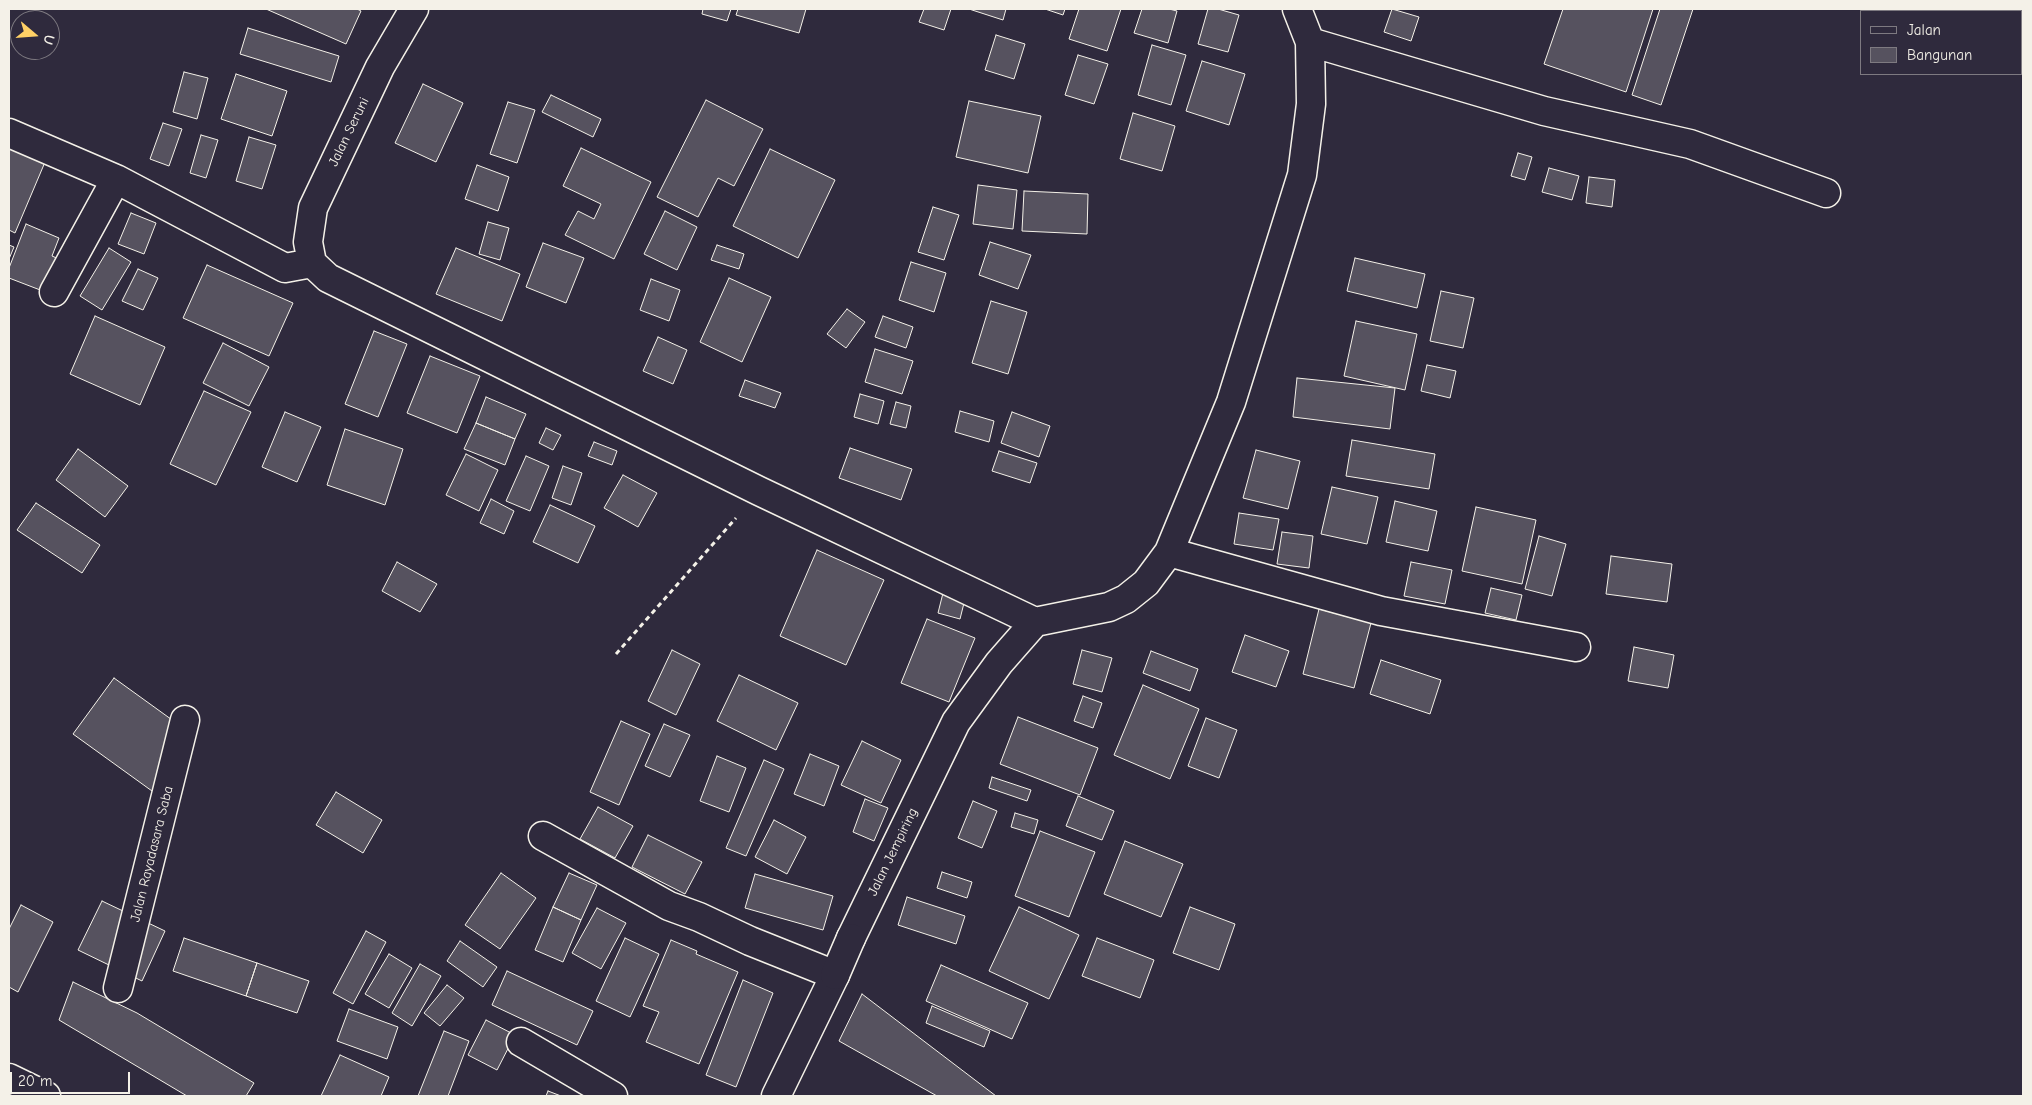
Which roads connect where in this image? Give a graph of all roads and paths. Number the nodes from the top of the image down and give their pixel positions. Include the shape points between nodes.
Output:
1 (414, 9) edge
2 (1297, 9) edge
3 (1310, 42) junction
4 (9, 133) edge
5 (116, 178) junction
6 (1826, 193) dead end
7 (312, 262) junction
8 (54, 292) dead end
9 (759, 491) junction
10 (1169, 552) junction
11 (1035, 622) junction
12 (1576, 647) dead end
13 (616, 654) dead end
14 (185, 720) dead end
15 (543, 836) dead end
16 (835, 975) junction
17 (118, 988) dead end
18 (521, 1042) dead end
19 (9, 1078) edge
20 (46, 1096) edge
21 (613, 1096) edge
22 (776, 1096) edge

1 - 7 street, Jalan Seruni via 380,67 313,208 308,242
2 - 3 street
3 - 6 street via 1544,111 1690,144
3 - 10 street via 1311,104 1302,175 1231,402
4 - 5 street
5 - 7 street via 285,268
5 - 8 street
7 - 9 street via 328,278
9 - 11 street
9 - 13 path
10 - 11 street via 1146,583 1126,600 1109,607
10 - 12 street via 1381,610
11 - 16 street, Jalan Jempiring via 998,663 956,722
14 - 17 street, Jalan Rayadasara Saba
15 - 16 street via 669,906
16 - 22 street, Jalan Jempiring
18 - 21 street
19 - 20 street

